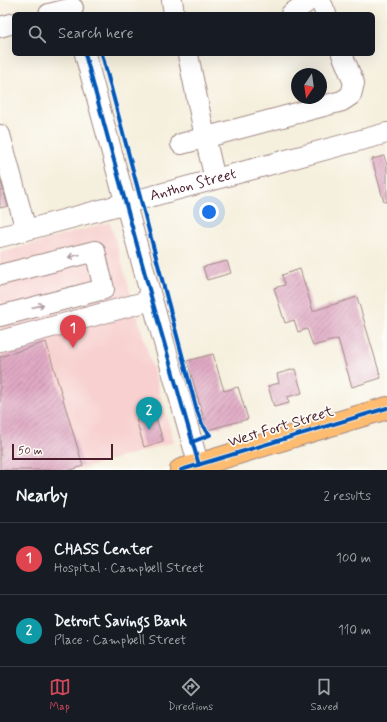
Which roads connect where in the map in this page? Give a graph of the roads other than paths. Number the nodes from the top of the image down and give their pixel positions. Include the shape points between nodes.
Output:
1 (172, 0) edge
2 (310, 0) edge
3 (320, 0) edge
4 (73, 7) edge
5 (56, 12) edge
6 (174, 12) edge
7 (294, 12) edge
8 (325, 12) edge
9 (12, 24) edge
10 (0, 27) edge
11 (86, 56) edge
12 (193, 56) edge
13 (343, 56) edge
14 (387, 133) edge
15 (0, 135) edge
16 (205, 138) junction
17 (181, 144) dead end
18 (215, 179) junction
19 (126, 203) junction
20 (26, 230) junction
21 (0, 237) edge
22 (0, 275) edge
23 (152, 300) junction
24 (0, 316) edge
25 (0, 341) edge
26 (387, 408) edge
27 (193, 468) edge

1 - 6 street
2 - 7 street
3 - 8 street
4 - 5 street
9 - 10 street
11 - 19 street
12 - 16 street
13 - 16 street via 354,83 351,95 342,101
14 - 18 street, Anthon Street
15 - 20 street
16 - 17 street
16 - 18 street
18 - 19 street, Anthon Street
19 - 20 street, Anthon Street
19 - 23 street
20 - 21 street, Anthon Street
24 -> 22 street via 104,289 95,251
23 - 25 street
23 - 27 street
26 - 27 main road, West Fort Street

